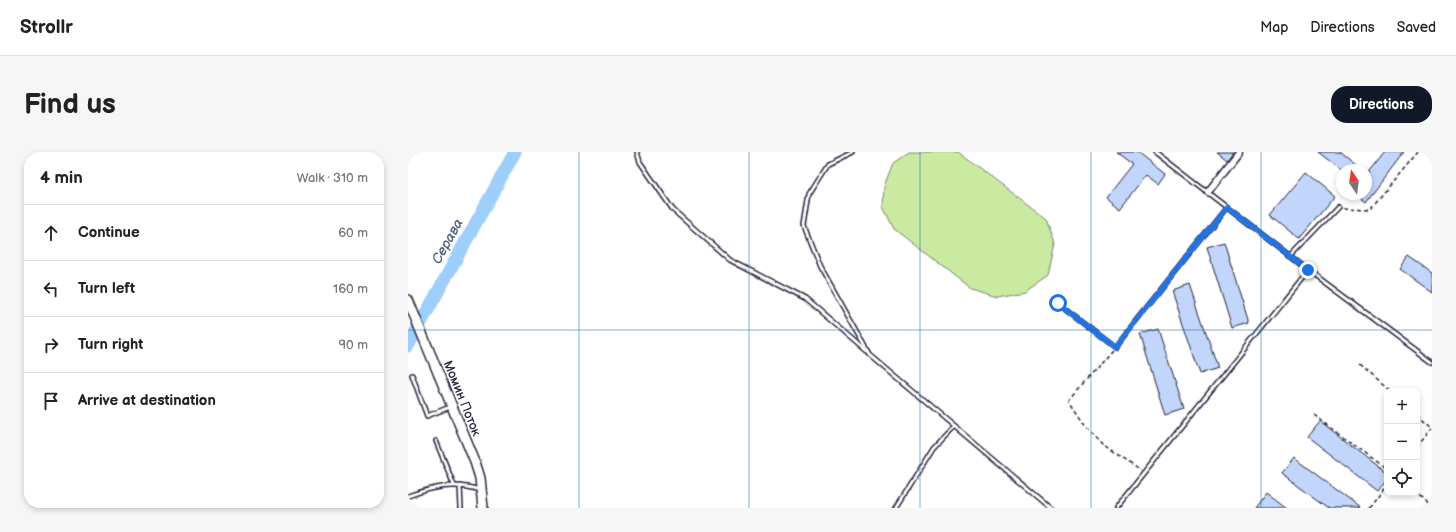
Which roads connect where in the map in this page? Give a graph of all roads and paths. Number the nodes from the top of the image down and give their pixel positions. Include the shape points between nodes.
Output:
1 (637, 152) edge
2 (853, 152) edge
3 (1155, 152) edge
4 (1239, 152) edge
5 (1418, 152) edge
6 (1208, 192) junction
7 (1227, 207) junction
8 (1338, 207) joint
9 (1291, 256) junction
10 (1308, 270) junction
11 (409, 303) edge
12 (1058, 303) dead end
13 (1115, 347) junction
14 (870, 355) junction
15 (1432, 362) edge
16 (1360, 365) dead end
17 (412, 375) dead end
18 (1387, 388) edge
19 (452, 406) junction
20 (1314, 415) dead end
21 (1420, 417) edge
22 (954, 426) junction
23 (1432, 428) edge
24 (436, 440) dead end
25 (1420, 443) edge
26 (1384, 467) edge
27 (1144, 473) junction
28 (454, 485) junction
29 (460, 486) junction
30 (1384, 489) edge
31 (481, 491) junction
32 (408, 496) edge
33 (1418, 496) edge
34 (460, 508) edge
35 (483, 508) edge
36 (896, 508) edge
37 (1051, 508) edge
38 (1116, 508) edge
39 (1369, 508) edge
40 (1432, 508) edge

1 - 14 lane via 640,162 672,210 730,260 805,299
2 - 14 lane via 828,164 809,194 804,226 820,266
3 - 6 lane
4 - 6 street
5 - 8 path via 1370,209
6 - 7 lane
7 - 9 lane
7 - 13 lane
8 - 9 lane
9 - 10 lane
10 - 15 lane
10 - 27 lane
11 - 19 street, Момин Поток
12 - 13 lane
13 - 27 path via 1069,400 1086,426 1103,445
14 - 22 lane
16 - 18 path
17 - 19 lane via 427,416
19 - 31 street, Момин Поток via 476,462
20 - 26 path
21 - 23 path
22 - 36 lane via 934,448
22 - 37 lane
23 - 25 path
24 - 28 lane
27 - 38 lane
28 - 29 lane
28 - 32 lane via 424,490
29 - 31 lane
29 - 34 lane
30 - 39 path
31 - 35 street, Момин Поток
33 - 40 path

